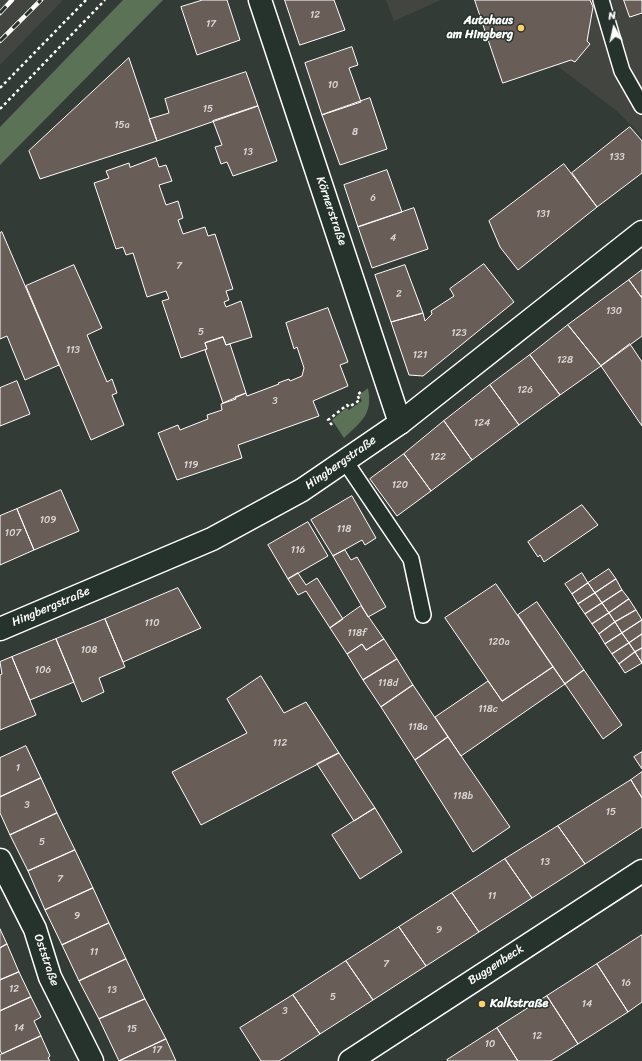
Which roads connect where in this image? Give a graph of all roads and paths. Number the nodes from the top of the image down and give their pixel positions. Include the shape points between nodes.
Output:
1 (86, 0) edge
2 (105, 0) edge
3 (260, 0) edge
4 (601, 0) edge
5 (0, 88) edge
6 (642, 106) edge
7 (0, 109) edge
8 (642, 232) edge
9 (367, 387) dead end
10 (400, 422) junction
11 (332, 425) dead end
12 (345, 461) junction
13 (423, 616) dead end
14 (0, 630) edge
15 (0, 860) edge
16 (642, 871) edge
17 (92, 1061) edge
18 (350, 1061) edge

1 - 5 path
2 - 7 path
3 - 10 street, Körnerstraße
4 - 6 lane via 622,71
8 - 10 street, Hingbergstraße
9 - 11 path via 357,395 360,400 349,407 346,405 328,420
10 - 12 street, Hingbergstraße
12 - 13 lane via 410,559
12 - 14 street, Hingbergstraße via 302,490 212,539
15 - 17 street, Oststraße via 35,929 50,977
16 - 18 street, Buggenbeck

